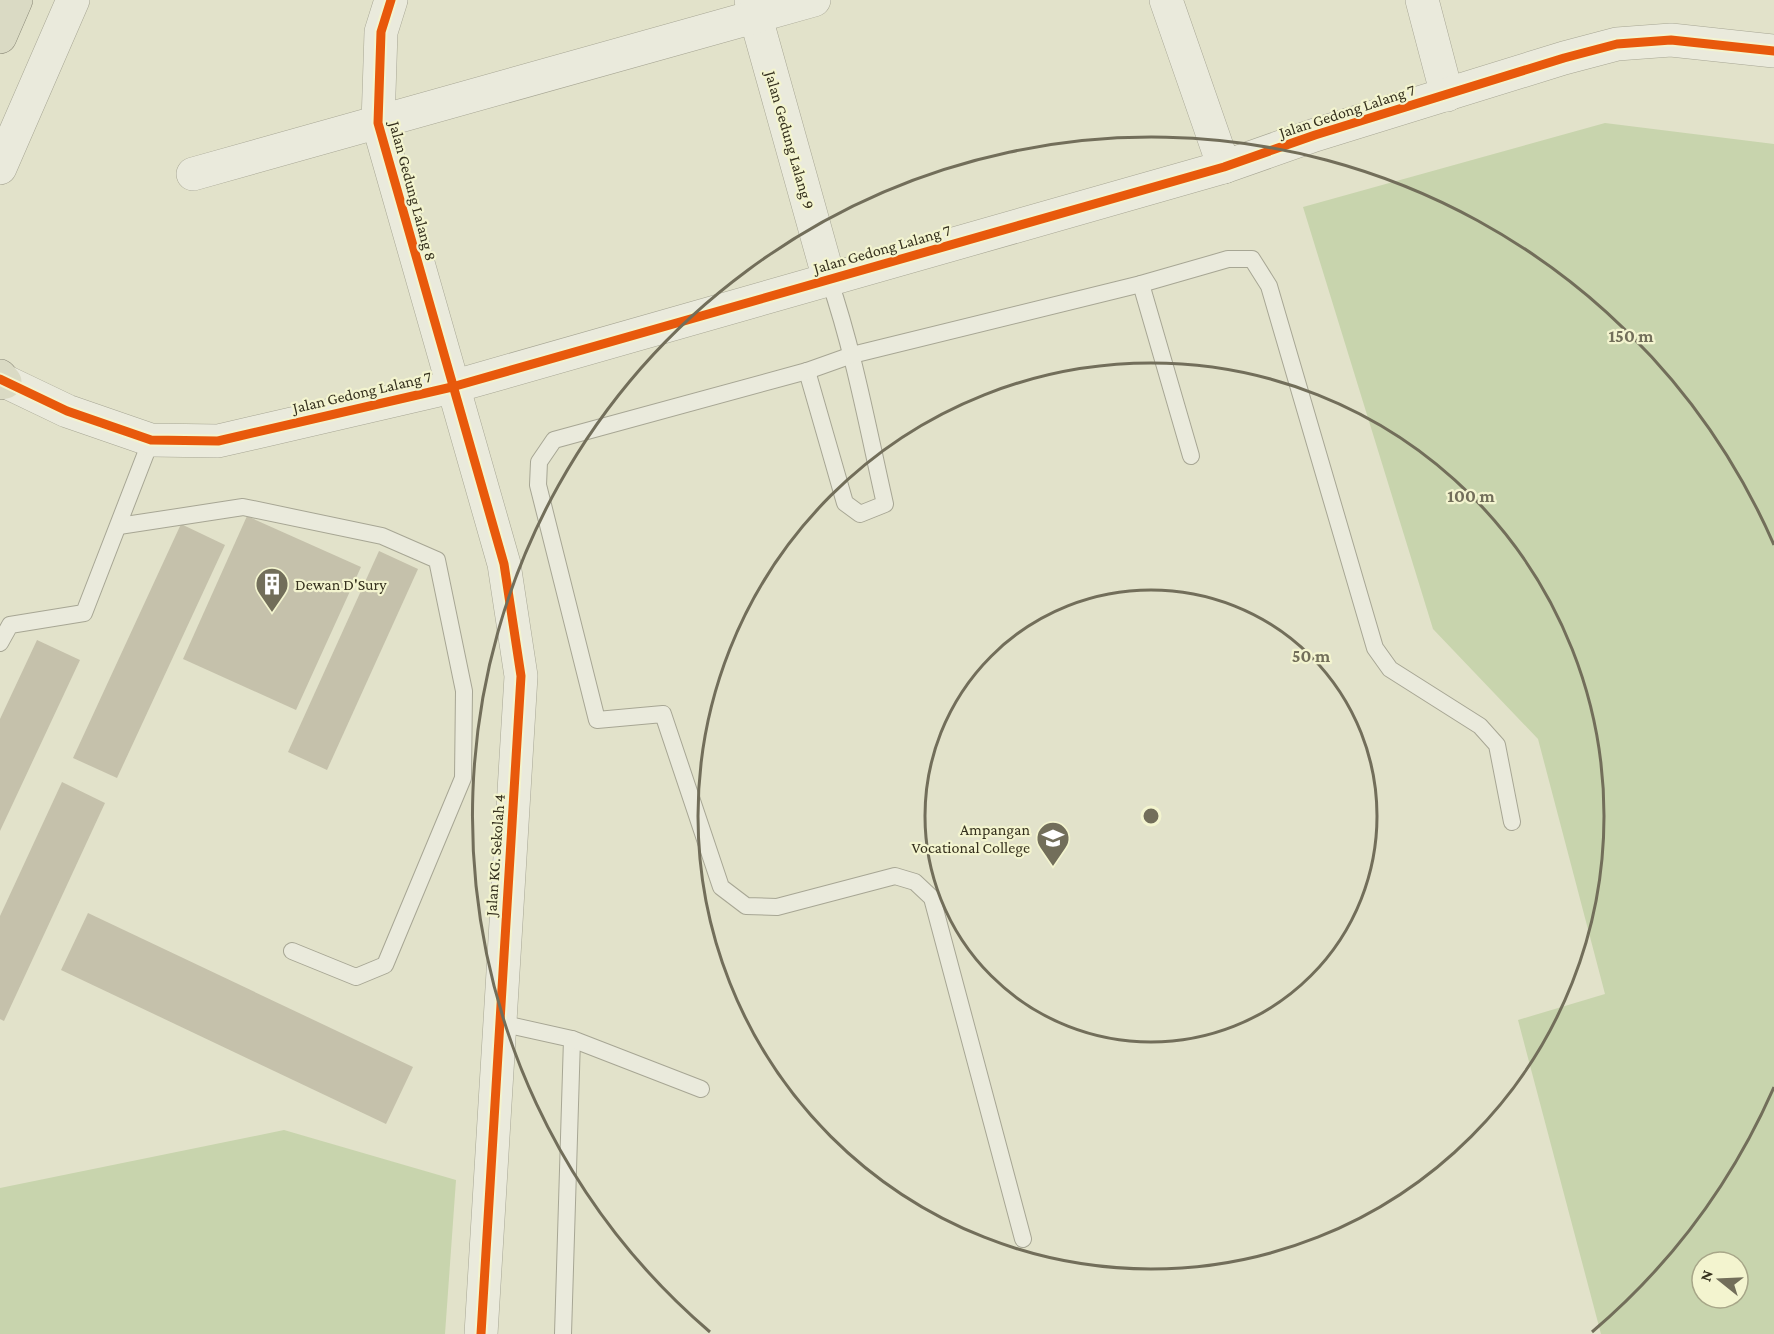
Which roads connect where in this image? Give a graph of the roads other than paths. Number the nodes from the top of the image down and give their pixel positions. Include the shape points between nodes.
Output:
1 (16, 0) edge
2 (73, 0) edge
3 (392, 0) edge
4 (814, 0) edge
5 (1166, 0) edge
6 (1422, 0) edge
7 (754, 9) edge
8 (0, 37) edge
9 (1774, 51) edge
10 (1447, 95) junction
11 (378, 123) junction
12 (1224, 166) junction
13 (0, 168) edge
14 (193, 174) dead end
15 (829, 279) junction
16 (1141, 284) junction
17 (852, 356) junction
18 (807, 371) junction
19 (1, 380) edge
20 (452, 387) junction
21 (152, 440) junction
22 (1191, 456) dead end
23 (118, 526) junction
24 (0, 644) edge
25 (1512, 822) dead end
26 (292, 951) dead end
27 (500, 1023) junction
28 (572, 1039) junction
29 (701, 1089) dead end
30 (1023, 1239) dead end
31 (481, 1334) edge
32 (563, 1334) edge

1 - 8 highway
2 - 13 street
3 - 11 street, Jalan Gedung Lalang 8 via 381,32
4 - 7 street
5 - 12 street
6 - 10 street
7 - 11 street
7 - 15 street, Jalan Gedung Lalang 9
9 - 10 street, Jalan Gedong Lalang 7 via 1671,40 1617,44
10 - 12 street, Jalan Gedong Lalang 7
11 - 14 street
11 - 20 street, Jalan Gedung Lalang 8
12 - 15 street, Jalan Gedong Lalang 7
15 - 17 lane
15 - 20 street, Jalan Gedong Lalang 7
16 - 17 lane
16 - 22 lane
16 - 25 lane via 1228,260 1252,259 1269,286 1375,648 1390,669 1480,726 1497,745
17 - 18 lane
17 - 18 lane via 885,504 860,514 845,503
18 - 30 lane via 554,440 539,462 538,485 597,720 663,714 721,887 746,906 777,907 895,876 915,882 932,898
19 - 21 street, Jalan Gedong Lalang 7 via 67,411
20 - 21 street, Jalan Gedong Lalang 7 via 218,441
20 - 27 street, Jalan KG. Sekolah 4 via 504,564 522,676
21 - 23 lane
23 - 24 lane via 84,613 10,626
23 - 26 lane via 243,507 382,536 437,560 464,692 462,778 385,965 356,977
27 - 28 lane
27 - 31 street, Jalan KG. Sekolah 4
28 - 29 lane
28 - 32 lane

